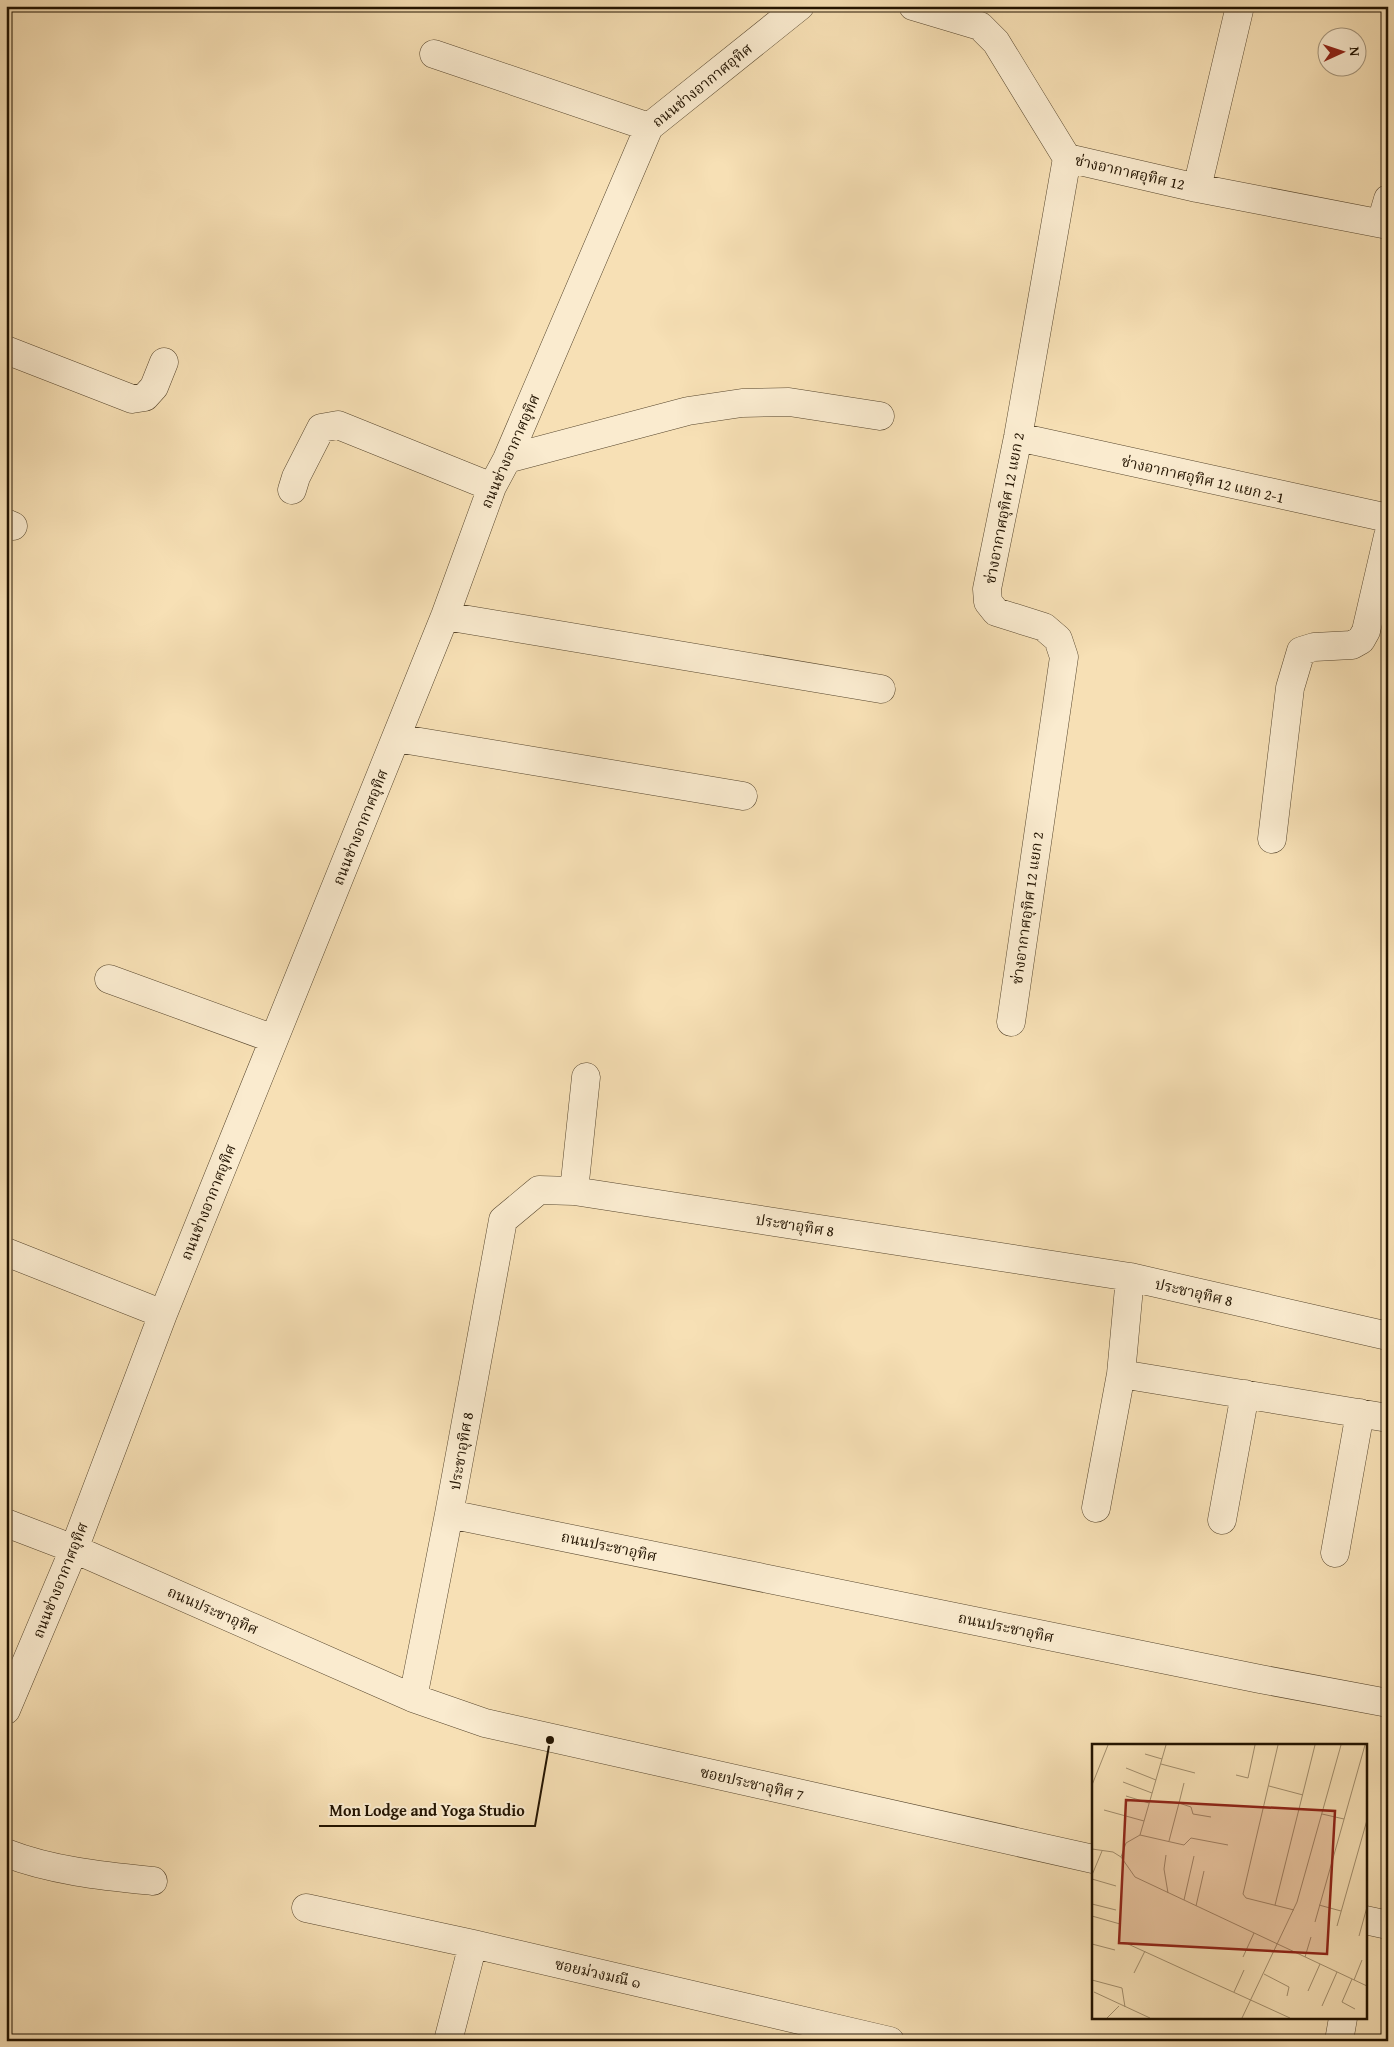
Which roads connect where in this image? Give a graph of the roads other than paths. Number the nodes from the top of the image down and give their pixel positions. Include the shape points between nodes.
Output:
1 (800, 6) edge
2 (913, 6) edge
3 (1240, 6) edge
4 (434, 54) dead end
5 (649, 127) junction
6 (1068, 158) junction
7 (1197, 188) junction
8 (1386, 216) edge
9 (6, 350) edge
10 (164, 362) dead end
11 (880, 416) dead end
12 (1018, 438) junction
13 (507, 459) junction
14 (492, 487) junction
15 (292, 490) dead end
16 (1388, 518) edge
17 (1388, 536) edge
18 (445, 616) junction
19 (881, 689) dead end
20 (396, 738) junction
21 (743, 796) dead end
22 (1272, 839) dead end
23 (108, 980) dead end
24 (1011, 1022) dead end
25 (274, 1039) junction
26 (586, 1077) dead end
27 (574, 1191) junction
28 (6, 1252) edge
29 (1130, 1277) junction
30 (163, 1314) junction
31 (1388, 1336) edge
32 (1121, 1374) junction
33 (1246, 1394) junction
34 (1360, 1413) junction
35 (1388, 1418) edge
36 (1096, 1508) dead end
37 (450, 1514) junction
38 (1222, 1520) dead end
39 (6, 1523) edge
40 (74, 1549) junction
41 (1335, 1553) dead end
42 (413, 1698) junction
43 (1388, 1702) edge
44 (6, 1710) edge
45 (6, 1852) edge
46 (1092, 1859) edge
47 (153, 1881) dead end
48 (306, 1908) dead end
49 (1366, 1920) edge
50 (1388, 1925) edge
51 (473, 1944) junction
52 (1343, 2020) edge
53 (448, 2041) edge
54 (890, 2041) edge
55 (1339, 2041) edge

1 - 5 street, ถนนช่างอากาศอุทิศ
2 - 6 street, ช่างอากาศอุทิศ 12 via 980,26 986,31
3 - 7 street
4 - 5 street
5 - 13 street, ถนนช่างอากาศอุทิศ
6 - 7 street, ช่างอากาศอุทิศ 12
6 - 12 street, ช่างอากาศอุทิศ 12 แยก 2
7 - 8 street, ช่างอากาศอุทิศ 12
9 - 10 street via 132,399 145,397 154,387
11 - 13 street via 789,402 742,403 688,410
12 - 16 street, ช่างอากาศอุทิศ 12 แยก 2-1
12 - 24 street, ช่างอากาศอุทิศ 12 แยก 2 via 987,589 988,602 996,612 1044,627 1058,639 1064,657
13 - 14 street, ถนนช่างอากาศอุทิศ
14 - 15 street via 338,425 321,428
14 - 18 street, ถนนช่างอากาศอุทิศ
17 - 22 street via 1362,640 1352,645 1301,651 1295,665
18 - 19 street
18 - 20 street, ถนนช่างอากาศอุทิศ
20 - 21 street
20 - 25 street, ถนนช่างอากาศอุทิศ
23 - 25 street
25 - 30 street, ถนนช่างอากาศอุทิศ
26 - 27 street
27 - 29 street, ประชาอุทิศ 8
27 - 37 street, ประชาอุทิศ 8 via 539,1190 503,1220
28 - 30 street
29 - 31 street, ประชาอุทิศ 8
29 - 32 street
30 - 40 street, ถนนช่างอากาศอุทิศ
32 - 33 street
32 - 36 street
33 - 34 street
33 - 38 street
34 - 35 street
34 - 41 street
37 - 42 street
37 - 43 street, ถนนประชาอุทิศ via 1260,1680
39 - 40 street, ถนนประชาอุทิศ
40 - 42 street, ถนนประชาอุทิศ
40 - 44 street, ถนนช่างอากาศอุทิศ
42 - 46 street, ซอยประชาอุทิศ 7 via 485,1723
45 - 47 street via 24,1860 80,1872
48 - 51 street, ซอยม่วงมณี ๑
49 - 50 street
51 - 53 street
51 - 54 street, ซอยม่วงมณี ๑
52 - 55 street

